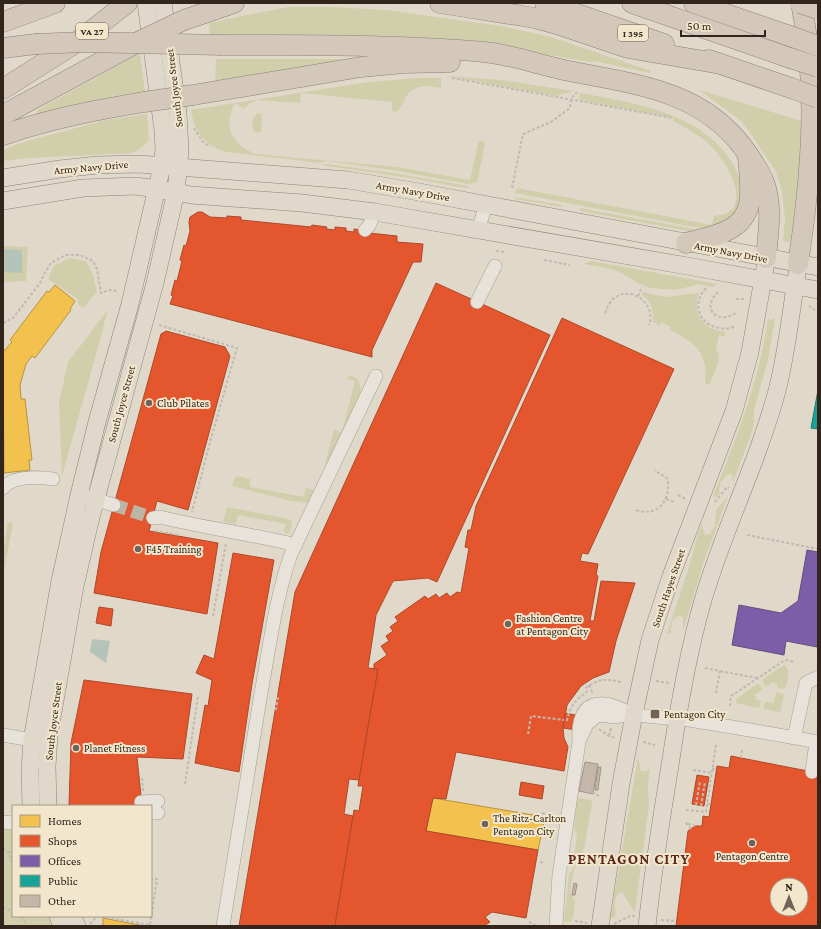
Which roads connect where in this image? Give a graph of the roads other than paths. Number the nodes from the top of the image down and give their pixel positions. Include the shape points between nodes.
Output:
1 (55, 3) edge
2 (127, 3) edge
3 (146, 3) edge
4 (163, 3) edge
5 (234, 3) edge
6 (440, 3) edge
7 (545, 3) edge
8 (632, 3) edge
9 (694, 3) edge
10 (800, 3) edge
11 (818, 9) edge
12 (3, 22) edge
13 (818, 46) edge
14 (3, 48) edge
15 (56, 56) junction
16 (721, 64) junction
17 (818, 67) edge
18 (570, 71) junction
19 (3, 78) edge
20 (3, 89) edge
21 (818, 98) edge
22 (3, 115) edge
23 (3, 135) edge
24 (811, 146) junction
25 (748, 153) junction
26 (170, 166) junction
27 (3, 178) edge
28 (818, 181) edge
29 (157, 189) junction
30 (176, 192) junction
31 (419, 192) junction
32 (3, 200) edge
33 (486, 206) junction
34 (375, 212) junction
35 (365, 230) dead end
36 (478, 230) junction
37 (686, 243) junction
38 (766, 258) junction
39 (798, 264) junction
40 (495, 266) dead end
41 (818, 267) edge
42 (763, 279) junction
43 (795, 286) junction
44 (818, 290) edge
45 (477, 302) dead end
46 (130, 304) junction
47 (147, 312) junction
48 (376, 376) dead end
49 (53, 479) dead end
50 (3, 488) edge
51 (87, 497) junction
52 (114, 505) tunnel mouth
53 (152, 518) tunnel mouth
54 (296, 545) junction
55 (818, 677) edge
56 (634, 714) junction
57 (677, 719) junction
58 (3, 735) edge
59 (794, 738) junction
60 (32, 740) junction
61 (817, 742) edge
62 (812, 772) dead end
63 (142, 802) dead end
64 (31, 805) edge
65 (48, 805) edge
66 (148, 805) edge
67 (73, 917) edge
68 (645, 920) edge
69 (84, 925) edge
70 (600, 925) edge
71 (223, 926) edge
72 (556, 926) edge

1 - 12 highway
2 - 15 highway, VA 27
3 - 26 main road, South Joyce Street via 164,149
4 - 26 main road, South Joyce Street via 178,114 180,149
5 - 22 highway, bridge via 184,20 140,41
6 - 16 highway via 535,18 628,48
7 - 16 highway, I 395
8 - 17 highway, bridge
9 - 13 highway, bridge
10 - 11 highway, bridge
10 - 24 highway via 808,55
14 - 18 highway, bridge via 84,42 383,46 493,53
15 - 19 highway, VA 27
15 - 20 highway
16 - 21 highway, I 395, bridge
18 - 23 highway, bridge via 425,62 361,67 65,116
18 - 25 highway via 648,88 686,100 726,127
24 - 28 highway
24 - 39 highway
25 - 37 highway via 750,196 748,208 741,220 725,232
25 - 38 highway via 761,174 768,200
26 - 27 main road, Army Navy Drive via 98,165
26 - 29 main road, South Joyce Street
26 - 30 main road, South Joyce Street
26 - 31 main road, Army Navy Drive via 348,180
29 - 30 main road, Army Navy Drive
29 - 32 main road, Army Navy Drive via 136,186 83,188
29 - 46 main road, South Joyce Street
30 - 34 main road, Army Navy Drive
30 - 47 main road, South Joyce Street
31 - 33 main road, Army Navy Drive
31 - 34 main road via 389,195 380,202
33 - 36 street
33 - 37 main road, Army Navy Drive
34 - 35 street
34 - 36 main road, Army Navy Drive
36 - 42 main road, Army Navy Drive
37 - 38 main road, Army Navy Drive
38 - 39 main road, Army Navy Drive
38 - 42 main road, South Hayes Street
39 - 41 main road, Army Navy Drive
39 - 43 main road
40 - 45 street
42 - 43 main road, Army Navy Drive
42 - 56 main road, South Hayes Street via 750,352 734,411 664,594 650,640
43 - 44 main road, Army Navy Drive
43 - 57 main road via 778,387 747,479 714,562 693,639
46 - 47 street
46 - 51 main road, South Joyce Street via 97,422
47 - 51 main road, South Joyce Street
48 - 54 street
49 - 50 street via 20,479 7,483
51 - 52 street
51 - 60 main road, South Joyce Street via 52,625
51 - 65 main road, South Joyce Street via 47,753
53 - 54 street via 160,517
54 - 71 street via 285,571 263,683
55 - 59 street via 806,683
56 - 57 street
56 - 70 main road, South Hayes Street
56 - 72 street via 597,716 587,724 579,742 559,875
57 - 59 street
57 - 68 main road
58 - 60 street
59 - 61 street
60 - 64 main road, South Joyce Street
61 - 62 street
63 - 66 street
67 - 69 main road

